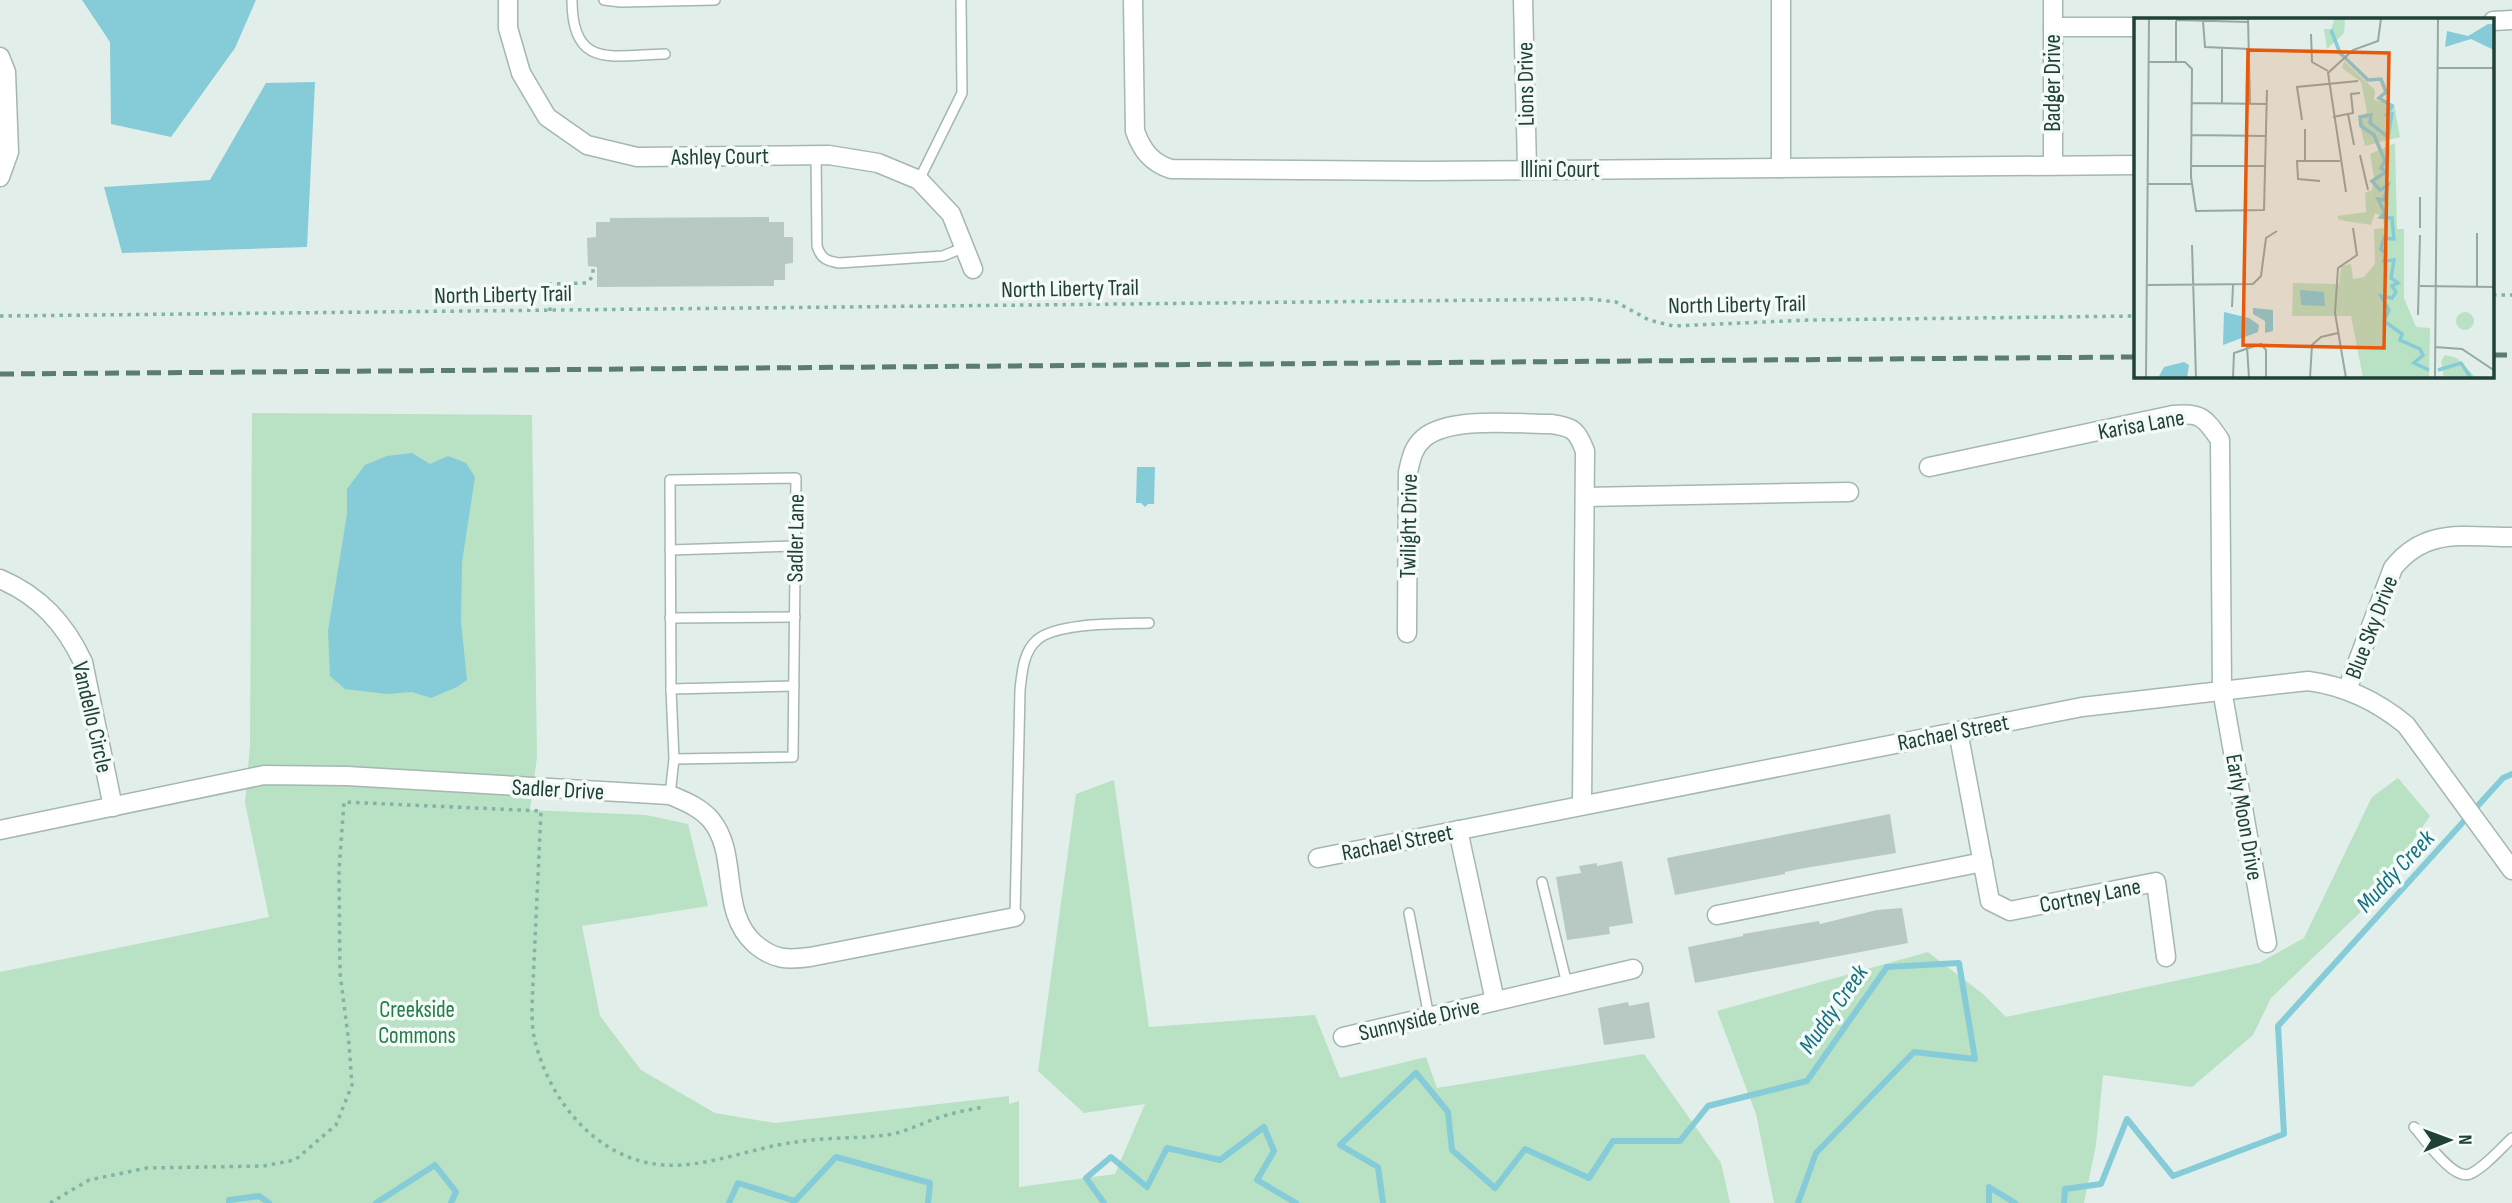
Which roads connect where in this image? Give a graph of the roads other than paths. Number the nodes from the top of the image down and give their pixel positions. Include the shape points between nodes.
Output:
1 (508, 0) edge
2 (572, 0) edge
3 (604, 0) edge
4 (715, 0) edge
5 (961, 0) edge
6 (1133, 0) edge
7 (1523, 0) edge
8 (1781, 0) edge
9 (2053, 0) edge
10 (2512, 20) edge
11 (2494, 22) edge
12 (2053, 27) junction
13 (2134, 27) edge
14 (665, 54) dead end
15 (0, 57) edge
16 (816, 155) junction
17 (2053, 165) junction
18 (2134, 165) edge
19 (1527, 168) junction
20 (1781, 168) junction
21 (0, 177) edge
22 (919, 180) junction
23 (966, 247) junction
24 (973, 269) dead end
25 (1929, 467) dead end
26 (1849, 492) dead end
27 (1585, 497) junction
28 (2512, 537) edge
29 (795, 546) junction
30 (670, 550) junction
31 (0, 579) edge
32 (794, 617) junction
33 (670, 618) junction
34 (1149, 623) dead end
35 (1406, 633) dead end
36 (794, 686) junction
37 (671, 689) junction
38 (2222, 690) junction
39 (2347, 690) junction
40 (1958, 731) junction
41 (674, 759) junction
42 (670, 794) junction
43 (1582, 806) junction
44 (113, 807) junction
45 (0, 830) edge
46 (1458, 830) junction
47 (1318, 858) dead end
48 (1983, 862) junction
49 (2507, 864) edge
50 (1542, 881) dead end
51 (1409, 913) dead end
52 (1717, 915) dead end
53 (1015, 916) joint
54 (2267, 943) dead end
55 (2166, 957) dead end
56 (1633, 969) dead end
57 (1567, 984) junction
58 (1496, 1001) junction
59 (1429, 1017) junction
60 (1343, 1037) dead end
61 (2414, 1127) dead end
62 (2512, 1138) edge

1 - 16 street, Ashley Court via 508,27 521,73 547,117 587,145 637,157
2 - 14 lane via 572,24 579,41 597,55
3 - 4 lane
5 - 22 lane via 962,93
6 - 19 street, Illini Court via 1135,131 1140,145 1163,167 1192,171
7 - 19 street, Lions Drive
8 - 20 street
9 - 12 street, Badger Drive
10 - 11 street
12 - 13 street
12 - 17 street, Badger Drive
15 - 21 street via 6,72 9,152
16 - 22 street, Ashley Court via 878,163
16 - 23 lane via 817,246 827,261 943,256
17 - 18 street, Illini Court
17 - 20 street, Illini Court
19 - 20 street, Illini Court
22 - 23 street, Ashley Court via 951,214
23 - 24 street, Ashley Court
25 - 38 street, Karisa Lane via 2173,415 2193,413 2208,422 2220,440
26 - 27 street
27 - 35 street, Twilight Drive via 1585,451 1578,434 1567,426 1455,424 1422,439 1408,472
27 - 43 street, Twilight Drive
28 - 39 street, Blue Sky Drive via 2442,537 2420,542 2405,552 2393,568
29 - 30 lane
29 - 30 lane, Sadler Lane via 796,478 670,480
29 - 32 lane, Sadler Lane
30 - 33 lane, Sadler Lane
31 - 44 street, Vandello Circle via 39,601 56,618 83,662
32 - 33 lane
32 - 36 lane, Sadler Lane
33 - 37 lane, Sadler Lane
34 - 53 lane via 1051,632 1037,640 1028,653 1020,690
36 - 37 lane
36 - 41 lane, Sadler Lane via 793,757
37 - 41 lane, Sadler Lane
38 - 39 street, Rachael Street via 2308,681
38 - 40 street, Rachael Street via 2082,707
38 - 54 street, Early Moon Drive
39 - 49 street, Rachael Street via 2386,709 2406,725
40 - 43 street, Rachael Street
40 - 48 street, Cortney Lane
41 - 42 lane, Sadler Lane
42 - 44 street, Sadler Drive via 287,774 234,780
42 - 53 street, Sadler Drive via 712,821 721,841 736,919 745,936 785,960
43 - 46 street, Rachael Street
44 - 45 street, Sadler Drive
46 - 47 street, Rachael Street
46 - 58 street, Sunnyside Drive
48 - 52 street
48 - 55 street, Cortney Lane via 1990,901 2010,911 2156,882
50 - 57 lane
51 - 59 lane
56 - 57 street, Sunnyside Drive
57 - 58 street, Sunnyside Drive
58 - 59 street, Sunnyside Drive
59 - 60 street, Sunnyside Drive
61 - 62 lane via 2461,1175 2470,1174

